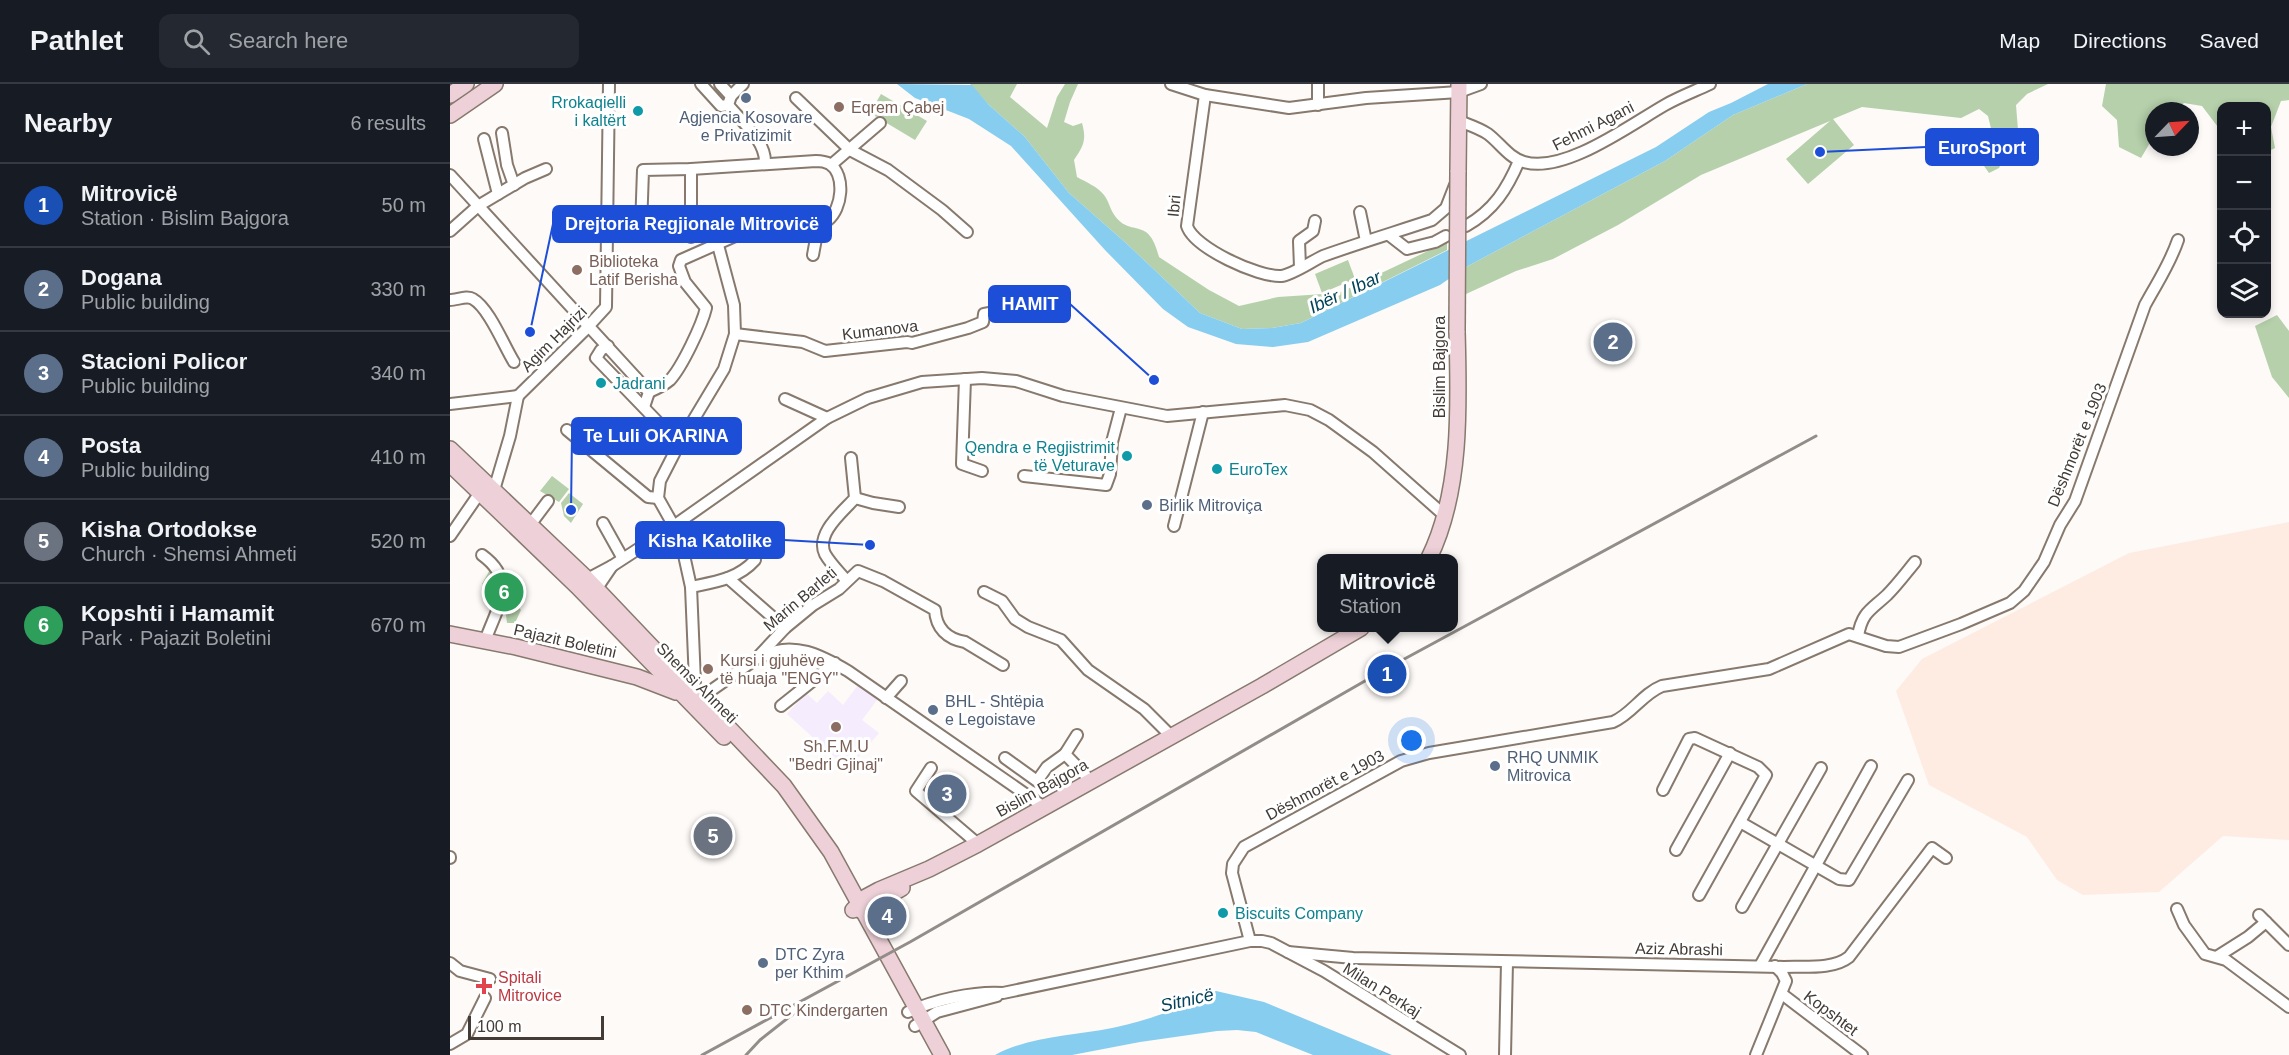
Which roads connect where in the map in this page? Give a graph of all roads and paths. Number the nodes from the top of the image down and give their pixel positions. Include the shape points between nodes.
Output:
1 (466, 84) edge
2 (495, 84) edge
3 (609, 84) edge
4 (701, 84) edge
5 (720, 84) edge
6 (742, 84) edge
7 (1171, 84) edge
8 (1318, 84) edge
9 (1481, 84) edge
10 (1710, 84) edge
11 (1459, 88) edge
12 (450, 95) edge
13 (1205, 95) junction
14 (796, 98) dead end
15 (730, 101) junction
16 (1318, 105) junction
17 (452, 111) edge
18 (1459, 121) junction
19 (880, 123) dead end
20 (502, 133) dead end
21 (484, 139) dead end
22 (850, 150) junction
23 (1519, 161) junction
24 (765, 163) junction
25 (831, 165) junction
26 (546, 170) dead end
27 (691, 170) junction
28 (1458, 172) junction
29 (450, 175) edge
30 (514, 185) junction
31 (498, 194) junction
32 (478, 206) junction
33 (1360, 212) dead end
34 (1315, 221) dead end
35 (819, 222) junction
36 (1466, 225) dead end
37 (641, 228) dead end
38 (450, 231) edge
39 (967, 232) dead end
40 (1389, 235) junction
41 (1446, 236) dead end
42 (691, 237) dead end
43 (2178, 240) dead end
44 (1366, 241) junction
45 (718, 245) junction
46 (813, 255) dead end
47 (1300, 267) junction
48 (450, 300) edge
49 (1022, 307) dead end
50 (589, 326) junction
51 (735, 334) junction
52 (608, 346) junction
53 (514, 362) dead end
54 (965, 379) junction
55 (649, 393) junction
56 (518, 396) junction
57 (785, 399) dead end
58 (450, 404) edge
59 (644, 407) junction
60 (1120, 408) junction
61 (1203, 412) junction
62 (827, 418) junction
63 (567, 430) dead end
64 (679, 444) junction
65 (450, 449) edge
66 (852, 458) dead end
67 (450, 464) edge
68 (982, 471) dead end
69 (1024, 476) dead end
70 (488, 491) junction
71 (658, 498) junction
72 (855, 498) junction
73 (548, 501) dead end
74 (899, 507) dead end
75 (1443, 515) junction
76 (603, 523) dead end
77 (530, 525) junction
78 (675, 525) junction
79 (1174, 526) dead end
80 (450, 536) edge
81 (1430, 554) edge
82 (482, 555) dead end
83 (622, 558) junction
84 (755, 560) dead end
85 (1915, 562) dead end
86 (612, 566) junction
87 (728, 578) junction
88 (846, 580) junction
89 (582, 582) junction
90 (690, 587) junction
91 (984, 592) dead end
92 (593, 594) junction
93 (785, 628) junction
94 (1349, 632) edge
95 (450, 634) edge
96 (1858, 636) junction
97 (485, 641) junction
98 (649, 653) junction
99 (756, 659) junction
100 (835, 663) junction
101 (1003, 665) dead end
102 (637, 677) junction
103 (901, 681) dead end
104 (687, 686) junction
105 (886, 698) junction
106 (708, 700) junction
107 (781, 706) dead end
108 (1077, 735) dead end
109 (1171, 736) junction
110 (1730, 753) junction
111 (1065, 754) junction
112 (1005, 758) dead end
113 (1871, 766) dead end
114 (931, 768) dead end
115 (1821, 768) dead end
116 (1908, 780) dead end
117 (1091, 781) junction
118 (1663, 790) dead end
119 (1044, 807) junction
120 (1740, 822) junction
121 (978, 844) junction
122 (1777, 844) junction
123 (1676, 850) dead end
124 (1946, 858) dead end
125 (1815, 866) junction
126 (842, 870) junction
127 (880, 895) junction
128 (1699, 895) dead end
129 (859, 907) junction
130 (1742, 907) dead end
131 (2177, 909) dead end
132 (871, 923) junction
133 (1250, 941) junction
134 (2289, 945) edge
135 (1288, 952) junction
136 (883, 957) junction
137 (2218, 957) junction
138 (1353, 958) junction
139 (1507, 962) junction
140 (450, 963) edge
141 (1760, 966) junction
142 (1775, 966) junction
143 (490, 979) dead end
144 (1339, 981) junction
145 (1782, 994) junction
146 (485, 998) dead end
147 (2289, 1007) edge
148 (916, 1017) junction
149 (450, 1044) edge
150 (931, 1055) edge
151 (942, 1055) edge
152 (1460, 1055) edge
153 (1505, 1055) edge
154 (1756, 1055) edge
155 (1862, 1055) edge

1 - 12 main road
2 - 17 main road
3 - 50 street, Agim Hajrizi via 606,307
4 - 15 street via 722,106
5 - 15 street
6 - 15 street
7 - 13 street
8 - 16 street
9 - 11 street
10 - 23 street, Fehmi Agani via 1567,159 1545,165
11 - 16 street
11 - 18 main road, Bislim Bajgora
13 - 16 street via 1289,108
13 - 47 street, Ibri via 1186,219 1189,232 1248,268 1282,276
14 - 22 street
15 - 24 street via 760,144
18 - 23 street via 1488,134
18 - 28 main road, Bislim Bajgora
19 - 22 street
20 - 30 street
21 - 31 street
22 - 25 street
22 - 39 street via 888,170
23 - 36 street via 1508,187 1484,216
24 - 25 street via 816,161
24 - 27 street
25 - 35 street via 840,183 839,199 831,217
26 - 30 street
27 - 37 street via 643,170
27 - 42 street
28 - 40 street, Ibri via 1450,200 1441,214
28 - 75 main road, Bislim Bajgora, bridge via 1458,430
29 - 32 street
30 - 31 street
31 - 32 street
32 - 38 street
32 - 50 street
33 - 44 street
34 - 47 street via 1313,231 1299,241
35 - 45 street via 760,225
35 - 46 street
40 - 41 street via 1407,249
40 - 44 street, Ibri
43 - 96 street, Dëshmorët e 1903 via 2145,306 2075,501 2044,562 2024,591 1999,609 1905,646 1886,646
44 - 47 street, Ibri
45 - 51 street via 734,305
45 - 55 street via 681,260 679,266 685,282 706,308 703,321 669,381
48 - 53 street via 475,300 490,318
49 - 51 street, Kumanova via 984,314 983,322 912,343 841,350 825,351 803,342
50 - 52 street
50 - 56 street, Agim Hajrizi
51 - 64 street via 724,369
52 - 55 street
52 - 59 street via 596,358
54 - 60 street via 1016,381
54 - 62 street via 922,382 868,398
54 - 68 street via 962,464
55 - 59 street
56 - 58 street
56 - 70 street via 510,436
57 - 62 street
59 - 64 street
60 - 61 street via 1167,416
60 - 69 street via 1106,485
61 - 75 street via 1285,405 1310,410 1373,452
61 - 79 street
62 - 78 street
63 - 71 street via 648,497
64 - 71 street via 660,481
65 - 70 main road, Shemsi Ahmeti
66 - 72 street
67 - 70 main road, Shemsi Ahmeti
70 - 77 main road, Shemsi Ahmeti
70 - 80 street
70 - 89 main road, Shemsi Ahmeti
71 - 78 street
72 - 74 street
72 - 88 street via 824,538 824,552
73 - 77 street
75 - 81 main road, Bislim Bajgora
76 - 83 street
77 - 89 main road, Shemsi Ahmeti
78 - 83 street
78 - 90 street
82 - 97 street, Pajazit Boletini via 495,565 503,582
83 - 86 street
84 - 87 street via 747,569
85 - 96 street via 1866,614
86 - 89 street
86 - 92 street
87 - 90 street
87 - 93 street
88 - 93 street, Marin Barleti
88 - 101 street, Marin Barleti via 858,571 897,588 935,610 938,624 952,638
89 - 92 main road, Shemsi Ahmeti
90 - 104 street
91 - 109 street via 1002,601 1015,619 1061,640 1088,670 1144,709
92 - 98 main road, Shemsi Ahmeti
93 - 99 street, Marin Barleti
94 - 109 main road, Bislim Bajgora
95 - 97 main road, Pajazit Boletini
96 - 133 street, Dëshmorët e 1903 via 1844,635 1762,670 1662,686 1613,722 1401,761 1244,847 1232,873
97 - 102 main road, Pajazit Boletini
98 - 102 main road
98 - 104 main road, Shemsi Ahmeti
99 - 100 street via 775,650 802,650
99 - 106 street, Marin Barleti
100 - 105 street
100 - 107 street
102 - 104 main road, Pajazit Boletini
103 - 105 street
104 - 106 main road, Shemsi Ahmeti
104 - 129 main road, Shemsi Ahmeti via 778,793
105 - 119 street
106 - 126 main road, Shemsi Ahmeti via 784,786
108 - 111 street
109 - 117 main road, Bislim Bajgora
110 - 118 street via 1700,739 1689,739
110 - 120 street via 1766,775
110 - 123 street
111 - 112 street via 1047,766 1037,781
111 - 117 street
113 - 125 street
114 - 121 street via 916,791
115 - 122 street
116 - 125 street via 1852,879 1839,879
117 - 119 main road, Bislim Bajgora
119 - 121 main road, Bislim Bajgora
120 - 122 street
120 - 128 street
121 - 127 main road, Bislim Bajgora
122 - 125 street
122 - 130 street
124 - 142 street, Aziz Abrashi via 1932,848 1844,961
125 - 141 street
126 - 127 main road
126 - 129 main road, Shemsi Ahmeti
127 - 129 main road, Bislim Bajgora
127 - 132 main road
129 - 132 main road, Shemsi Ahmeti
129 - 136 main road, Shemsi Ahmeti
131 - 137 street via 2195,943 2205,954
132 - 136 main road, Shemsi Ahmeti
133 - 135 street, Aziz Abrashi via 1262,941
133 - 148 street via 1003,993 947,999 926,1004
134 - 137 street via 2263,918
135 - 138 street, Aziz Abrashi
135 - 144 street, Milan Perkaj
136 - 148 main road
137 - 147 street
138 - 139 street, Aziz Abrashi
138 - 144 street via 1342,965 1337,974
139 - 141 street, Aziz Abrashi
139 - 153 street
140 - 143 street via 460,971
141 - 142 street, Aziz Abrashi
142 - 145 street via 1786,981
144 - 152 street, Milan Perkaj
145 - 154 street
145 - 155 street, Kopshtet
146 - 149 street via 467,1034
148 - 150 main road
148 - 151 main road

